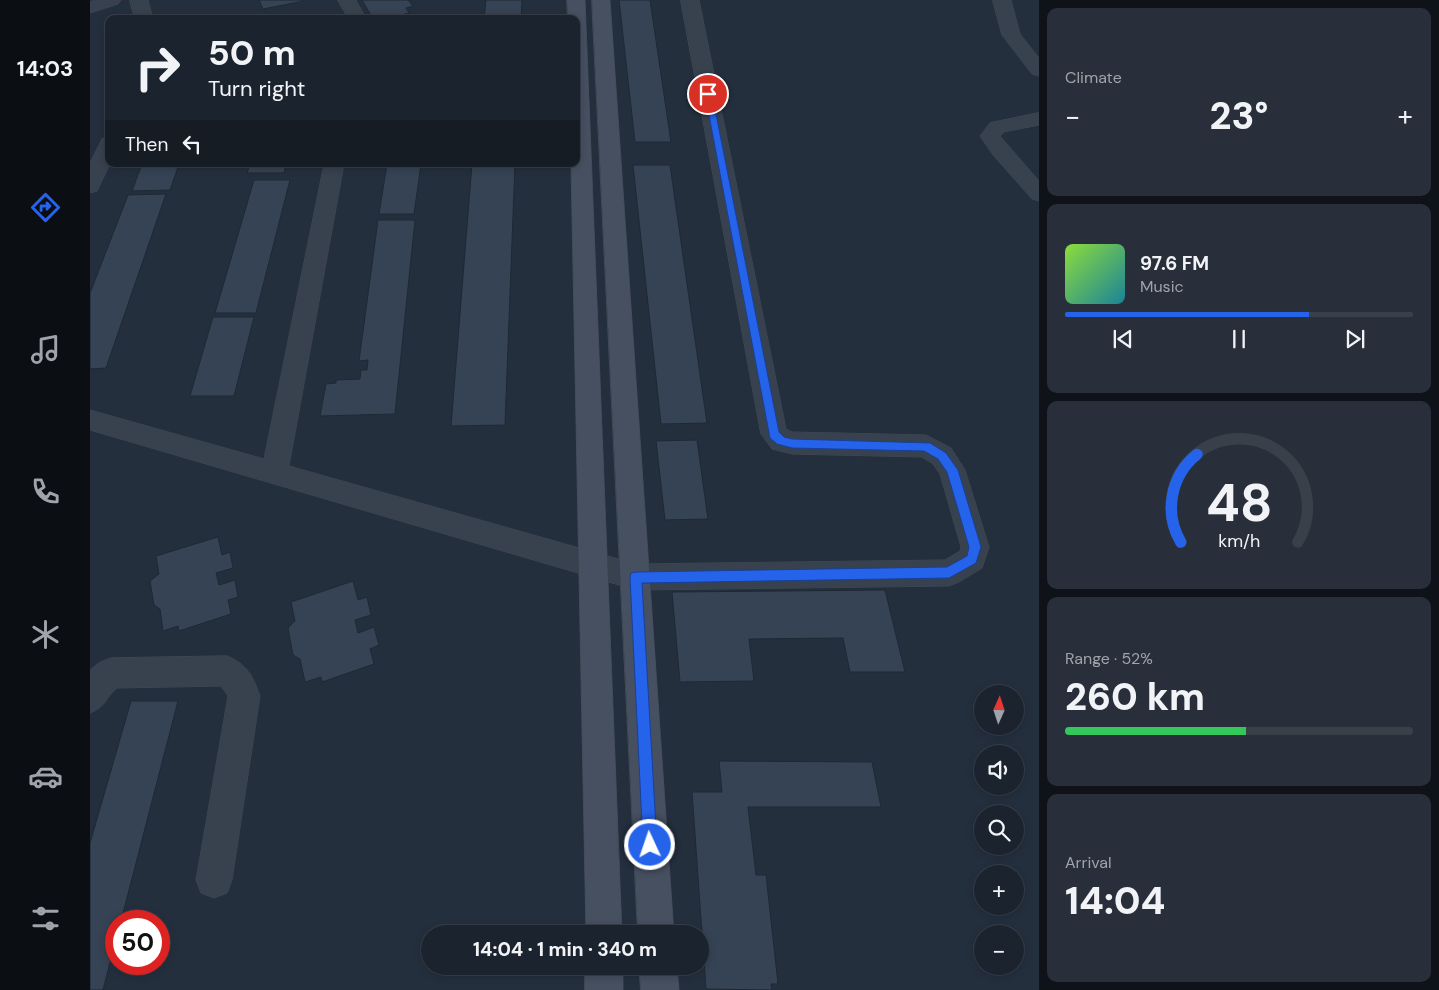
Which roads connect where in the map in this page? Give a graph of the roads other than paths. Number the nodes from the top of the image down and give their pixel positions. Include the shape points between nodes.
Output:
1 (139, 0) edge
2 (576, 0) edge
3 (601, 0) edge
4 (690, 0) edge
5 (1002, 0) edge
6 (143, 15) edge
7 (576, 15) edge
8 (1039, 70) edge
9 (1039, 119) edge
10 (580, 126) edge
11 (105, 151) edge
12 (333, 167) edge
13 (90, 186) edge
14 (1039, 194) edge
15 (90, 420) edge
16 (274, 474) junction
17 (594, 566) junction
18 (636, 577) junction
19 (90, 698) edge
20 (214, 880) dead end
21 (604, 925) edge
22 (655, 925) edge
23 (604, 975) edge
24 (659, 975) edge
25 (604, 990) edge
26 (660, 990) edge

1 - 6 street
2 - 7 main road
3 - 18 main road
4 - 18 street via 774,434 781,441 792,443 926,446 942,456 952,470 975,547 972,559 949,573
5 - 8 street via 1011,35
9 - 14 street via 997,127 990,136
10 - 17 main road
11 - 13 street
12 - 16 street
15 - 16 street
16 - 17 street
17 - 18 street
17 - 21 main road
18 - 22 main road
19 - 20 street via 100,682 111,673 227,671 239,682 244,696
23 - 25 main road
24 - 26 main road

